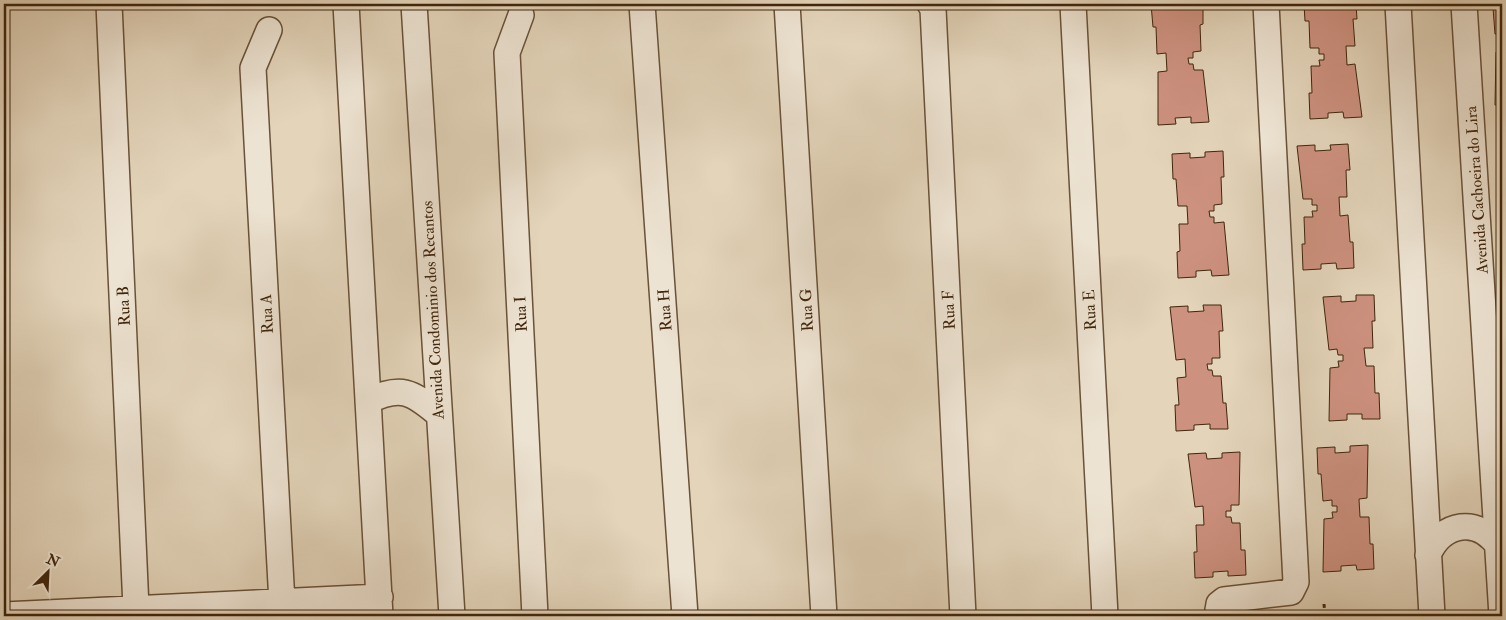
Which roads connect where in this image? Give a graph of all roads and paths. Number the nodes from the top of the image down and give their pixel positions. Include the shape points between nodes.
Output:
1 (109, 4) edge
2 (346, 4) edge
3 (414, 4) edge
4 (642, 4) edge
5 (787, 4) edge
6 (930, 4) edge
7 (1073, 4) edge
8 (1266, 4) edge
9 (1398, 4) edge
10 (1464, 4) edge
11 (521, 15) dead end
12 (269, 30) dead end
13 (437, 413) junction
14 (369, 420) junction
15 (1499, 547) junction
16 (1428, 555) junction
17 (282, 602) junction
18 (1324, 604) dead end
19 (380, 606) edge
20 (136, 608) junction
21 (4, 615) edge
22 (452, 616) edge
23 (535, 616) edge
24 (685, 616) edge
25 (824, 616) edge
26 (963, 616) edge
27 (1105, 616) edge
28 (1217, 616) edge
29 (1325, 616) edge
30 (1432, 616) edge
31 (1502, 616) edge

1 - 20 street, Rua B
2 - 14 street
3 - 13 street, Avenida Condominio dos Recantos
4 - 24 street, Rua H
5 - 25 street, Rua G
6 - 26 street, Rua F via 933,9
7 - 27 street, Rua E
8 - 28 street via 1296,582 1291,592 1224,600
9 - 16 street
10 - 15 street, Avenida Cachoeira do Lira
11 - 23 street, Rua I via 507,53
12 - 17 street, Rua A via 253,68
13 - 14 street via 414,394 401,392 368,401
13 - 22 street, Avenida Condominio dos Recantos
14 - 19 street
15 - 16 street via 1484,532 1460,527 1440,535
15 - 31 street, Avenida Cachoeira do Lira
16 - 30 street
17 - 19 street
17 - 20 street
18 - 29 path
20 - 21 street

